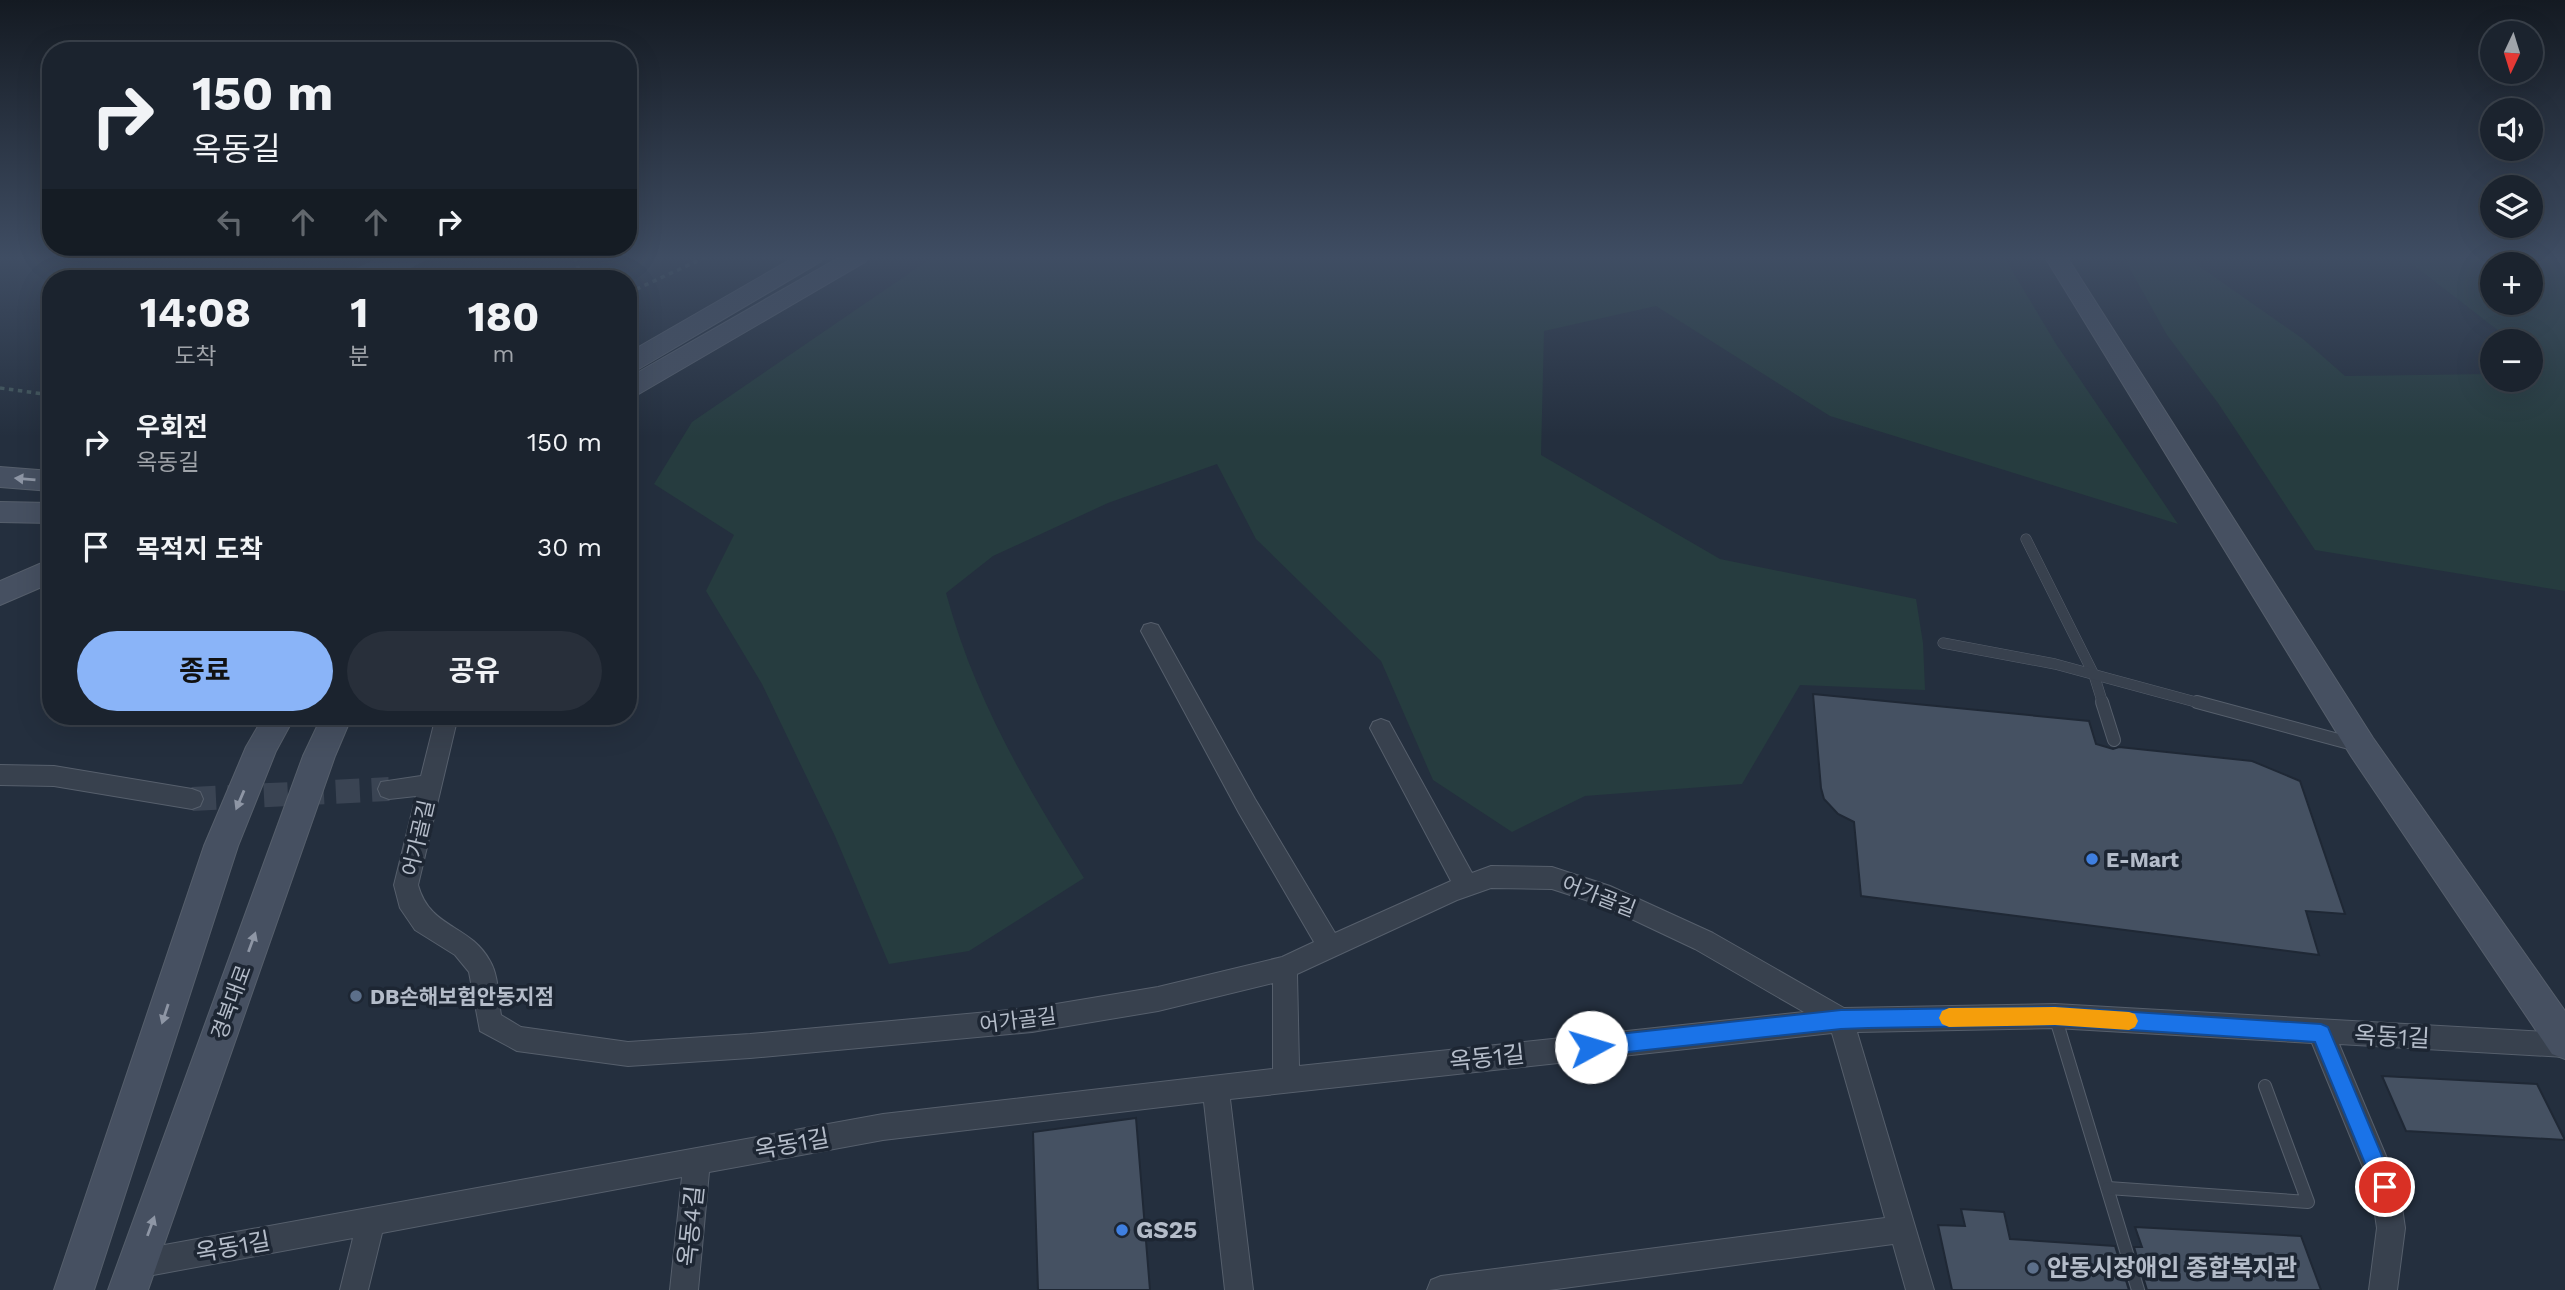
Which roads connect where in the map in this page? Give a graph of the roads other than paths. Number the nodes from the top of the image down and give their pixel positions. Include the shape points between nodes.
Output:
1 (708, 317) edge
2 (753, 317) edge
3 (2094, 317) edge
4 (637, 359) edge
5 (637, 384) edge
6 (0, 477) edge
7 (42, 480) edge
8 (0, 512) edge
9 (42, 513) edge
10 (2026, 539) dead end
11 (42, 574) edge
12 (0, 594) edge
13 (1151, 631) dead end
14 (1944, 643) dead end
15 (2094, 675) junction
16 (333, 725) edge
17 (445, 725) edge
18 (1381, 728) dead end
19 (262, 731) edge
20 (2114, 740) dead end
21 (2362, 747) junction
22 (0, 775) edge
23 (429, 785) junction
24 (389, 789) tunnel mouth
25 (192, 799) tunnel mouth
26 (1466, 886) junction
27 (1330, 947) junction
28 (1285, 968) junction
29 (2055, 1016) junction
30 (1841, 1020) junction
31 (2321, 1033) junction
32 (2565, 1044) edge
33 (1286, 1080) junction
34 (2265, 1086) dead end
35 (1216, 1088) junction
36 (697, 1161) junction
37 (2108, 1188) junction
38 (371, 1222) junction
39 (1904, 1229) junction
40 (133, 1277) edge
41 (74, 1290) edge
42 (354, 1290) edge
43 (684, 1290) edge
44 (1239, 1290) edge
45 (1441, 1290) edge
46 (1920, 1290) edge
47 (2138, 1290) edge
48 (2383, 1290) edge

1 - 4 street
2 - 5 street
3 - 21 street
7 -> 6 street
8 - 9 street
10 - 15 lane
11 - 12 street
13 - 27 street
14 - 15 lane
15 - 20 lane
15 - 21 lane
40 -> 16 street, 경북대로
17 - 23 street, 어가골길
18 - 26 street
19 -> 41 street
21 - 32 street
22 - 25 street via 54,776
23 - 24 street
23 - 28 street, 어가골길 via 407,885 412,908 424,922 464,947 481,968 489,1022 517,1039 628,1054 1032,1020 1158,999
26 - 27 street, 어가골길
26 - 30 street, 어가골길 via 1491,877 1552,878 1610,897 1704,941
27 - 28 street, 어가골길
28 - 33 street
29 - 30 street, 옥동1길
29 - 31 street, 옥동1길
29 - 37 lane
30 - 33 street, 옥동1길
30 - 39 street
31 - 32 street, 옥동1길
31 - 48 street via 2385,1187 2391,1228
33 - 35 street, 옥동1길
34 - 37 lane via 2308,1202
35 - 36 street, 옥동1길 via 883,1128
35 - 44 street
36 - 38 street, 옥동1길
36 - 43 street, 옥동4길
37 - 47 lane
38 - 40 street, 옥동1길
38 - 42 street
39 - 45 street
39 - 46 street

